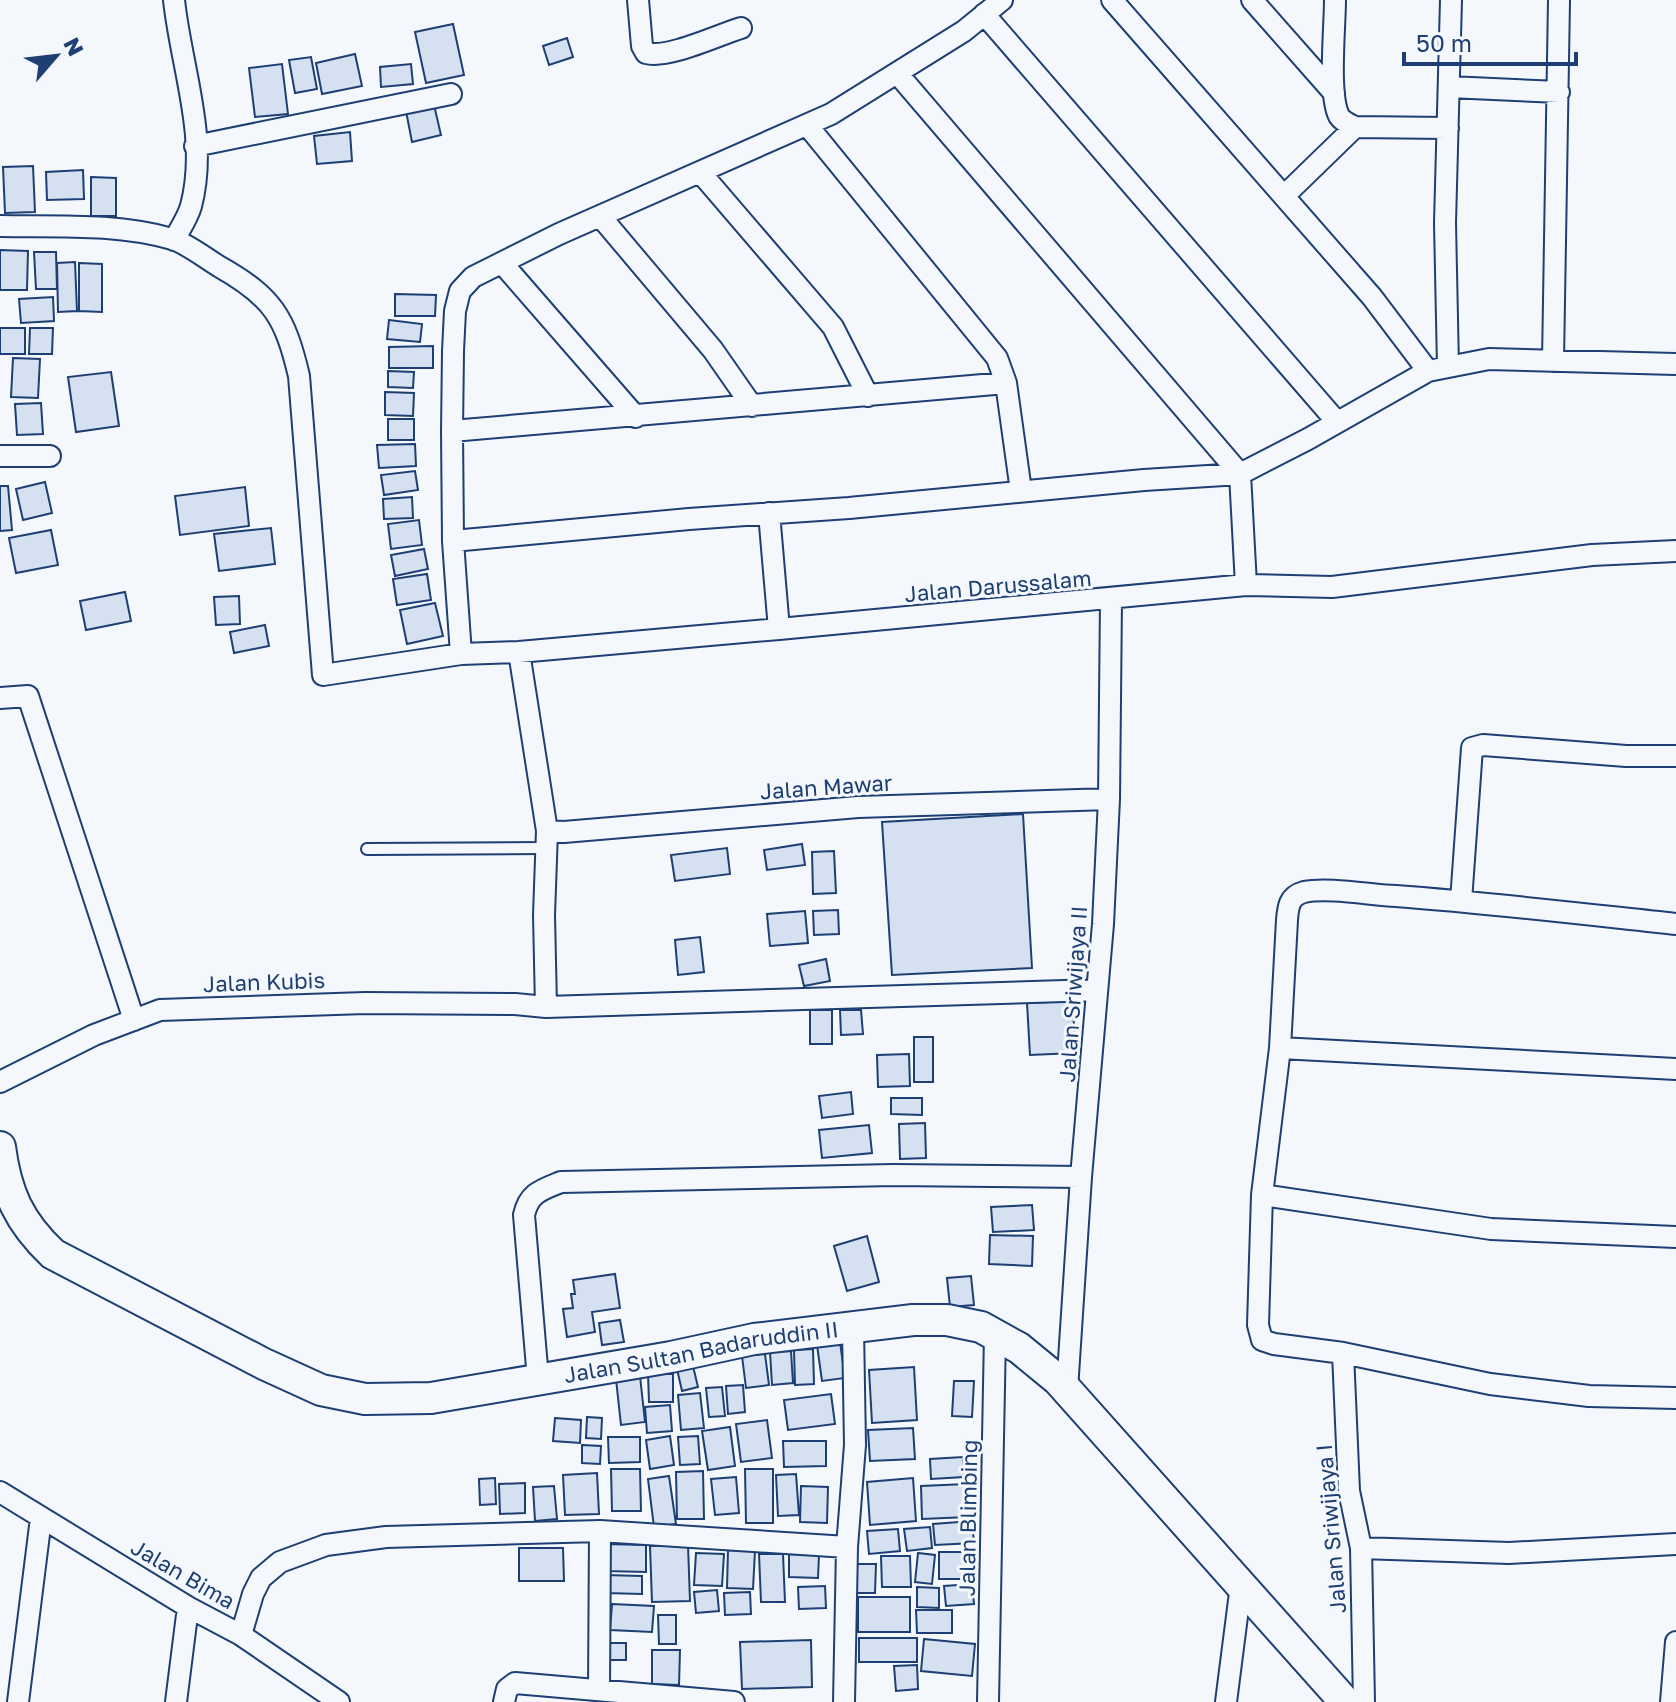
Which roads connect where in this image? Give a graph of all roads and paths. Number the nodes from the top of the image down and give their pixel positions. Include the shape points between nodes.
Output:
1 (174, 0) edge
2 (638, 0) edge
3 (1002, 0) edge
4 (1112, 0) edge
5 (1252, 0) edge
6 (1335, 0) edge
7 (1451, 0) edge
8 (1559, 0) edge
9 (984, 14) junction
10 (741, 28) dead end
11 (897, 73) junction
12 (1449, 87) junction
13 (1559, 92) junction
14 (1334, 93) junction
15 (451, 94) dead end
16 (807, 125) junction
17 (1355, 127) junction
18 (1448, 128) junction
19 (195, 146) junction
20 (700, 172) junction
21 (1285, 195) junction
22 (600, 216) junction
23 (0, 226) edge
24 (174, 240) junction
25 (502, 263) junction
26 (1553, 361) junction
27 (1676, 364) edge
28 (1438, 369) junction
29 (1006, 383) junction
30 (868, 396) junction
31 (752, 406) junction
32 (636, 417) junction
33 (1337, 422) junction
34 (452, 431) junction
35 (0, 456) edge
36 (50, 456) dead end
37 (1240, 474) junction
38 (1021, 491) junction
39 (769, 513) junction
40 (453, 541) junction
41 (1676, 551) edge
42 (1246, 585) junction
43 (1111, 600) junction
44 (779, 629) junction
45 (519, 652) junction
46 (461, 654) junction
47 (0, 698) edge
48 (1676, 756) edge
49 (1109, 799) junction
50 (546, 840) junction
51 (367, 849) dead end
52 (1461, 901) junction
53 (1676, 924) edge
54 (1097, 990) junction
55 (546, 1007) junction
56 (134, 1020) junction
57 (1280, 1048) junction
58 (1676, 1069) edge
59 (0, 1082) edge
60 (0, 1147) edge
61 (1081, 1177) junction
62 (1262, 1195) junction
63 (1676, 1237) edge
64 (853, 1328) junction
65 (995, 1334) junction
66 (1343, 1353) junction
67 (538, 1379) junction
68 (1067, 1390) junction
69 (1676, 1398) edge
70 (0, 1492) edge
71 (41, 1518) junction
72 (600, 1531) junction
73 (1676, 1544) edge
74 (847, 1547) junction
75 (1361, 1548) junction
76 (1241, 1585) junction
77 (188, 1607) junction
78 (241, 1635) junction
79 (1676, 1642) edge
80 (599, 1690) junction
81 (1673, 1698) edge
82 (18, 1702) edge
83 (176, 1702) edge
84 (339, 1702) edge
85 (504, 1702) edge
86 (734, 1702) edge
87 (844, 1702) edge
88 (988, 1702) edge
89 (1226, 1702) edge
90 (1345, 1702) edge
91 (1364, 1702) edge

1 - 19 street
2 - 10 street via 646,53 667,52
3 - 9 street
4 - 21 street
5 - 14 street
6 - 14 street
7 - 12 street
8 - 13 street
9 - 11 street
9 - 33 street
11 - 16 street
11 - 37 street
12 - 13 street
12 - 18 street
13 - 26 street
14 - 17 street via 1338,115
15 - 19 street
16 - 20 street
16 - 29 street via 997,358
17 - 18 street
17 - 21 street
18 - 28 street
19 - 24 street via 190,208
20 - 22 street
20 - 30 street via 833,327
21 - 28 street
22 - 25 street
22 - 31 street via 713,350
23 - 24 street via 102,228
24 - 46 street, Jalan Darussalam via 250,284 268,300 291,341 299,376 323,675
25 - 32 street
25 - 34 street via 473,277 460,291
26 - 27 street
26 - 28 street via 1489,359
28 - 33 street
29 - 30 street
29 - 38 street
30 - 31 street
31 - 32 street
32 - 34 street
33 - 37 street
34 - 40 street
35 - 36 street
37 - 38 street
37 - 42 street
38 - 39 street
39 - 40 street
39 - 44 street
40 - 46 street
41 - 42 street, Jalan Darussalam via 1592,555 1332,587
42 - 43 street, Jalan Darussalam
43 - 44 street, Jalan Darussalam
43 - 49 street, Jalan Sriwijaya II
44 - 45 street, Jalan Darussalam
45 - 46 street, Jalan Darussalam
45 - 50 street
47 - 56 street via 28,696
48 - 52 street via 1472,748
49 - 50 street, Jalan Mawar via 858,807 564,832
49 - 54 street, Jalan Sriwijaya II
50 - 51 lane
50 - 55 street
52 - 53 street
52 - 57 street via 1340,892 1304,892 1293,898 1288,905
54 - 55 street, Jalan Kubis
54 - 61 street, Jalan Sriwijaya II
55 - 56 street, Jalan Kubis via 349,1004 160,1010
56 - 59 street, Jalan Kubis
57 - 58 street
57 - 62 street
60 - 67 street, Jalan Sultan Badaruddin II via 14,1206 32,1235 53,1254 321,1390 365,1399 431,1398
61 - 67 street via 561,1182 535,1192 524,1215
61 - 68 street, Jalan Sriwijaya II
62 - 63 street via 1491,1229
62 - 66 street via 1262,1340
64 - 65 street, Jalan Sultan Badaruddin II via 947,1320
64 - 67 street, Jalan Sultan Badaruddin II via 754,1339
64 - 74 street via 855,1445
65 - 68 street, Jalan Sultan Badaruddin II
65 - 88 street, Jalan Blimbing
66 - 69 street via 1490,1384 1589,1396
66 - 75 street, Jalan Sriwijaya I via 1349,1491
68 - 76 street, Jalan Sultan Badaruddin II
70 - 71 street, Jalan Bima
71 - 77 street, Jalan Bima
71 - 82 street
72 - 74 street
72 - 78 street via 386,1537 326,1545 280,1562 261,1578
72 - 80 street
73 - 75 street via 1509,1553
74 - 87 street
75 - 91 street, Jalan Sriwijaya I
76 - 89 street
76 - 90 street, Jalan Sultan Badaruddin II
77 - 78 street, Jalan Bima
77 - 83 street
78 - 84 street, Jalan Bima
79 - 81 street
80 - 85 street via 515,1683
80 - 86 street

